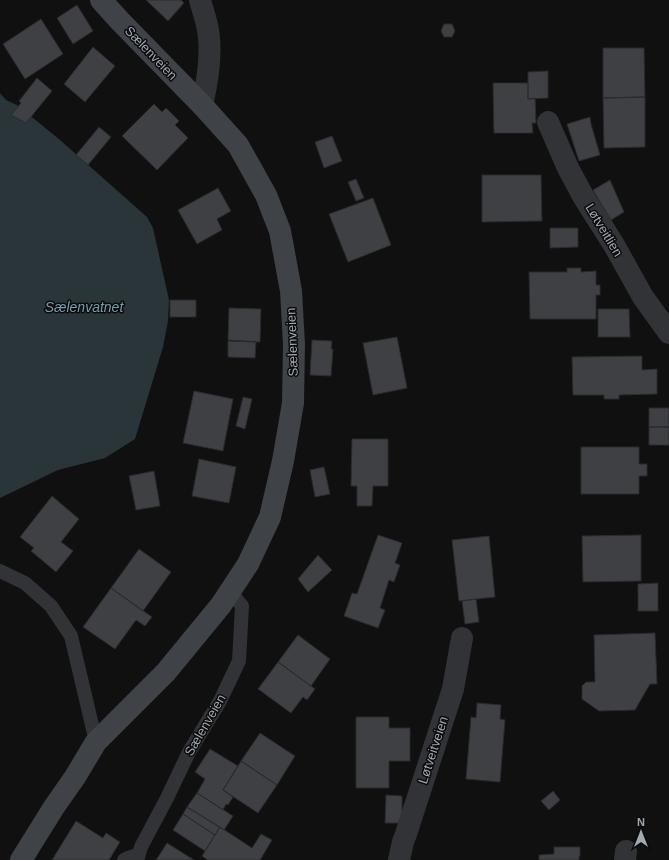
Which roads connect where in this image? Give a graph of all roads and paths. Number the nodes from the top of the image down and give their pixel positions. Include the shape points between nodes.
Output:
1 (101, 0) edge
2 (200, 0) edge
3 (202, 106) junction
4 (548, 122) dead end
5 (669, 333) edge
6 (0, 571) edge
7 (230, 591) junction
8 (462, 638) dead end
9 (96, 742) junction
10 (138, 857) edge
11 (21, 860) edge
12 (124, 860) edge
13 (399, 860) edge

1 - 3 street, Sælenveien
2 - 3 street via 207,22 209,43 207,87
3 - 7 street, Sælenveien via 238,145 266,195 280,230 290,291 294,344 293,403 270,517 248,564
4 - 5 street, Løtveitlien via 568,168 584,196 614,244 642,297
6 - 9 lane via 25,583 51,606 71,636
7 - 9 street, Sælenveien via 166,672
7 - 10 lane, Sælenveien via 242,606 240,661 220,701 189,752
8 - 13 street, Løtveitveien via 453,689
9 - 11 street, Sælenveien
10 - 12 lane, Sælenveien

